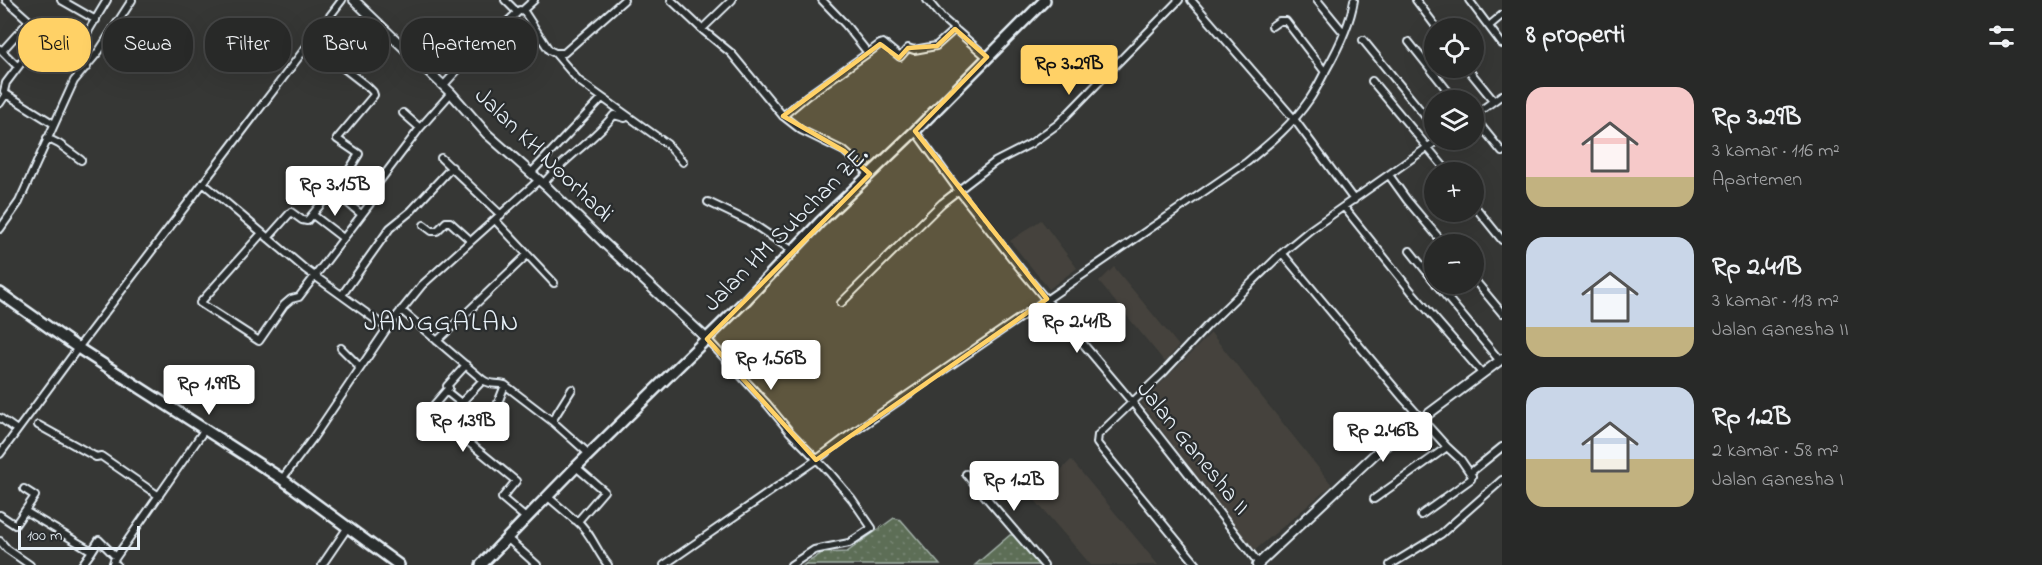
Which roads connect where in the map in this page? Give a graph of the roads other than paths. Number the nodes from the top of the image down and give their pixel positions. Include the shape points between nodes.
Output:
1 (6, 0) edge
2 (61, 0) edge
3 (107, 0) edge
4 (132, 0) edge
5 (342, 0) edge
6 (354, 0) edge
7 (505, 0) edge
8 (534, 0) edge
9 (624, 0) edge
10 (671, 0) edge
11 (732, 0) edge
12 (822, 0) edge
13 (927, 0) edge
14 (1045, 0) edge
15 (1179, 0) edge
16 (1191, 0) edge
17 (1317, 0) edge
18 (1354, 0) edge
19 (1416, 0) edge
20 (1469, 0) edge
21 (520, 11) junction
22 (1502, 15) edge
23 (26, 18) edge
24 (328, 18) edge
25 (1430, 18) edge
26 (96, 20) junction
27 (1272, 26) dead end
28 (1489, 26) junction
29 (91, 28) edge
30 (702, 29) junction
31 (956, 29) junction
32 (18, 32) edge
33 (1344, 33) junction
34 (1363, 40) dead end
35 (1409, 42) dead end
36 (1502, 44) edge
37 (1, 50) edge
38 (303, 51) edge
39 (555, 53) junction
40 (868, 54) junction
41 (987, 57) junction
42 (91, 62) edge
43 (18, 67) joint
44 (82, 72) edge
45 (348, 72) edge
46 (1325, 72) junction
47 (1475, 78) edge
48 (1372, 81) dead end
49 (443, 86) junction
50 (1447, 90) edge
51 (450, 93) junction
52 (6, 94) junction
53 (1502, 95) edge
54 (602, 98) junction
55 (1493, 100) junction
56 (0, 103) edge
57 (1484, 107) edge
58 (403, 113) dead end
59 (1424, 115) edge
60 (783, 116) junction
61 (1294, 119) junction
62 (634, 122) junction
63 (54, 124) junction
64 (420, 128) junction
65 (1484, 130) edge
66 (915, 131) junction
67 (47, 138) junction
68 (1424, 142) edge
69 (1424, 150) edge
70 (1430, 150) edge
71 (1502, 152) edge
72 (441, 158) dead end
73 (81, 160) dead end
74 (683, 162) dead end
75 (1440, 162) edge
76 (452, 167) junction
77 (349, 170) junction
78 (531, 173) junction
79 (870, 174) junction
80 (1389, 175) junction
81 (541, 182) junction
82 (203, 183) junction
83 (373, 190) junction
84 (958, 190) junction
85 (344, 200) dead end
86 (1354, 200) junction
87 (708, 202) dead end
88 (1344, 207) junction
89 (361, 214) junction
90 (313, 215) junction
91 (501, 215) junction
92 (1484, 218) edge
93 (495, 220) junction
94 (424, 225) dead end
95 (0, 229) edge
96 (262, 233) junction
97 (1435, 234) edge
98 (268, 238) junction
99 (343, 238) junction
100 (470, 240) junction
101 (1502, 240) edge
102 (793, 251) junction
103 (1410, 251) dead end
104 (1282, 253) junction
105 (527, 255) junction
106 (1424, 268) edge
107 (315, 276) junction
108 (554, 283) dead end
109 (1484, 291) edge
110 (0, 293) edge
111 (1445, 294) edge
112 (342, 295) junction
113 (1047, 299) junction
114 (841, 303) dead end
115 (401, 310) junction
116 (1502, 313) edge
117 (387, 328) junction
118 (707, 339) junction
119 (437, 341) junction
120 (78, 348) junction
121 (341, 348) dead end
122 (1501, 360) edge
123 (466, 365) junction
124 (359, 371) junction
125 (1482, 373) junction
126 (483, 380) junction
127 (505, 386) junction
128 (572, 389) dead end
129 (446, 391) junction
130 (1132, 402) junction
131 (461, 403) junction
132 (434, 405) dead end
133 (0, 418) edge
134 (1422, 419) junction
135 (552, 421) junction
136 (39, 425) dead end
137 (450, 427) junction
138 (205, 429) junction
139 (17, 430) junction
140 (480, 435) dead end
141 (447, 436) dead end
142 (1447, 447) junction
143 (1502, 447) edge
144 (0, 454) edge
145 (589, 454) junction
146 (816, 460) junction
147 (576, 467) junction
148 (1470, 473) junction
149 (966, 474) dead end
150 (282, 479) junction
151 (1502, 480) edge
152 (24, 489) dead end
153 (159, 496) junction
154 (548, 497) junction
155 (1374, 499) dead end
156 (25, 511) junction
157 (0, 515) edge
158 (1421, 515) dead end
159 (526, 519) junction
160 (577, 521) junction
161 (348, 527) junction
162 (507, 538) junction
163 (0, 541) edge
164 (92, 551) junction
165 (116, 557) junction
166 (671, 559) junction
167 (1259, 564) edge
168 (30, 565) edge
169 (82, 565) edge
170 (117, 565) edge
171 (322, 565) edge
172 (399, 565) edge
173 (481, 565) edge
174 (537, 565) edge
175 (608, 565) edge
176 (664, 565) edge
177 (677, 565) edge
178 (791, 565) edge
179 (1044, 565) edge
180 (1197, 565) edge
181 (1390, 565) edge

1 - 23 street
2 - 26 street
3 - 26 street
4 - 42 street
5 - 24 street
6 - 49 street, Jalan KH Noorhadi
7 - 21 street
8 - 21 street
9 - 39 street via 569,50
10 - 30 street
11 - 30 street
12 - 40 street
13 - 31 street
14 - 41 main road, Jalan HM Subchan ZE.
15 - 84 street via 1058,124
16 - 61 street
17 - 33 street
18 - 33 street
19 - 25 street
20 - 28 street
21 - 39 street
21 - 49 street
22 - 28 street
26 - 29 street
27 - 46 street via 1286,21
28 - 36 street
30 - 60 street via 731,53
31 - 40 street via 939,45 908,48 900,57 883,44
31 - 41 street
32 - 37 street
33 - 46 street
34 - 59 street
35 - 50 street
37 - 43 street
38 - 82 street
39 - 54 street via 579,81
40 - 60 street
41 - 66 main road, Jalan HM Subchan ZE.
43 - 52 street via 6,83
44 - 63 street via 74,81
45 - 77 street via 374,95 337,139 359,154
46 - 61 street
47 - 55 street
48 - 68 street
49 - 51 street, Jalan KH Noorhadi
51 - 64 street
51 - 78 street, Jalan KH Noorhadi via 487,134
52 - 56 street
52 - 63 street
53 - 55 street
54 - 62 street
54 - 78 street
55 - 57 street
58 - 64 street
60 - 79 street via 801,130 844,151
61 - 86 street
61 - 113 street via 1247,162
62 - 74 street via 667,144
62 - 81 street via 614,115 590,142
63 - 67 street
64 - 83 street
65 - 71 street
66 - 79 main road, Jalan HM Subchan ZE.
66 - 84 street, Jalan Ganesha II
67 - 73 street
67 - 95 street via 19,201
69 - 80 street
70 - 75 street
72 - 76 street
76 - 91 street
76 - 112 street via 390,228
77 - 83 street
77 - 90 street
78 - 81 street, Jalan KH Noorhadi
79 - 102 main road, Jalan HM Subchan ZE.
80 - 86 street
80 - 97 street
81 - 91 street
81 - 118 street, Jalan KH Noorhadi
82 - 96 street
82 - 120 street
83 - 89 street via 376,194
84 - 113 street, Jalan Ganesha II
84 - 114 street
85 - 89 street
86 - 88 street
87 - 102 street via 750,222
88 - 104 street
88 - 125 street
89 - 99 street
90 - 98 street via 307,221 291,212
90 - 99 street
91 - 93 street
92 - 101 street
93 - 100 street
93 - 105 street
94 - 100 street via 437,231 450,222
96 - 98 street
96 - 107 street via 200,303 259,341 284,305 299,297
98 - 107 street
99 - 107 street
100 - 115 street
102 - 118 main road, Jalan HM Subchan ZE.
103 - 106 street
104 - 130 street
104 - 134 street
105 - 108 street
105 - 119 street
107 - 112 street
109 - 116 street
110 - 120 main road
111 - 122 street
112 - 117 street
113 - 130 street, Jalan Ganesha II
113 - 146 street
115 - 117 street
115 - 119 street
117 - 124 street
118 - 145 main road, Jalan HM Subchan ZE.
118 - 146 street
119 - 123 street
120 - 138 main road
120 - 139 street
121 - 124 street via 358,364
122 - 125 street
123 - 126 street
123 - 129 street
124 - 150 street
125 - 134 street
126 - 127 street
126 - 131 street
127 - 135 street
127 - 140 street via 496,411
128 - 135 street
129 - 131 street
129 - 132 street
130 - 167 street, Jalan Ganesha II
130 - 180 street via 1098,435 1097,442
131 - 137 street via 466,407
133 - 139 street
134 - 142 street
134 - 167 street via 1376,453
135 - 145 street
136 - 153 street via 96,457 101,456
137 - 141 street
137 - 159 street via 516,481 502,498
138 - 150 main road
138 - 153 street
139 - 144 street
142 - 148 street
142 - 155 street
143 - 148 street
145 - 147 main road, Jalan HM Subchan ZE.
146 - 166 street
146 - 178 street via 845,490 872,528 849,543 814,550
147 - 154 main road, Jalan HM Subchan ZE.
147 - 160 street via 604,490
148 - 158 street via 1471,479
149 - 179 street
150 - 161 main road
151 - 181 street via 1441,534
152 - 156 street via 35,496
153 - 165 street
154 - 159 main road, Jalan HM Subchan ZE.
154 - 160 street
156 - 157 street via 15,525
156 - 164 street
159 - 162 main road, Jalan HM Subchan ZE.
160 - 175 street
161 - 171 street
161 - 172 main road
162 - 173 main road, Jalan HM Subchan ZE.
162 - 174 street
163 - 168 street
164 - 165 street via 99,540
164 - 169 street
165 - 170 street via 113,561
166 - 176 street
166 - 177 street

